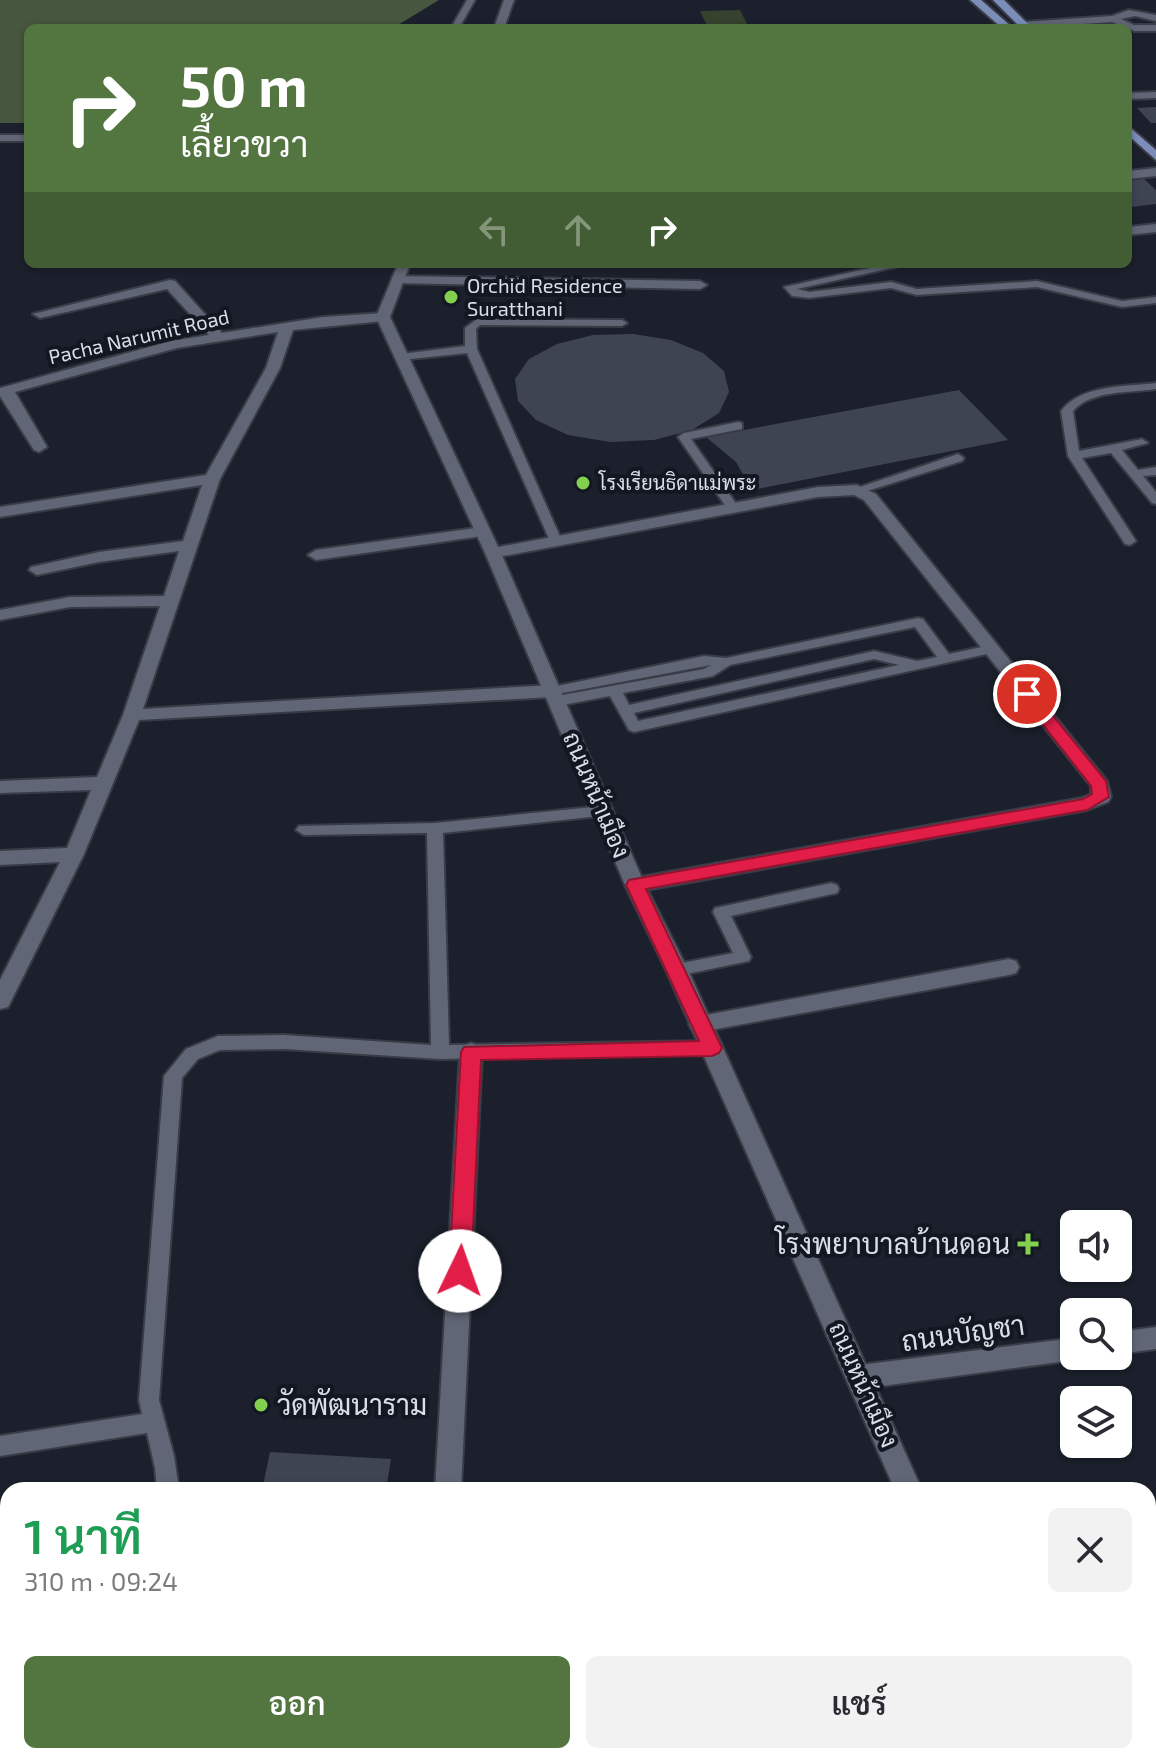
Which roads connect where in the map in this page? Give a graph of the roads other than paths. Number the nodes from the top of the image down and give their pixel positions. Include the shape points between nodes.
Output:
1 (471, 0) edge
2 (509, 0) edge
3 (975, 0) edge
4 (998, 0) edge
5 (1139, 0) edge
6 (1138, 13) junction
7 (1156, 18) edge
8 (1118, 23) junction
9 (457, 24) edge
10 (500, 24) edge
11 (1003, 24) edge
12 (1023, 24) edge
13 (1087, 24) edge
14 (1114, 24) edge
15 (1121, 24) edge
16 (1132, 28) edge
17 (1156, 28) edge
18 (1156, 95) edge
19 (1132, 96) edge
20 (1132, 134) edge
21 (0, 138) edge
22 (24, 138) edge
23 (1150, 144) edge
24 (1156, 156) edge
25 (1156, 172) edge
26 (1132, 175) edge
27 (1156, 228) edge
28 (1132, 231) edge
29 (402, 268) edge
30 (884, 268) edge
31 (397, 280) junction
32 (700, 285) dead end
33 (1156, 300) edge
34 (40, 314) dead end
35 (383, 317) junction
36 (622, 323) dead end
37 (287, 326) junction
38 (219, 337) junction
39 (471, 349) junction
40 (401, 357) junction
41 (1156, 386) edge
42 (3, 391) edge
43 (738, 426) dead end
44 (1142, 443) dead end
45 (39, 447) dead end
46 (1113, 447) junction
47 (1074, 456) junction
48 (958, 458) dead end
49 (1156, 471) edge
50 (1135, 474) junction
51 (212, 479) junction
52 (857, 490) junction
53 (1153, 493) edge
54 (733, 508) junction
55 (0, 512) edge
56 (483, 532) junction
57 (556, 541) junction
58 (1130, 541) dead end
59 (191, 545) junction
60 (493, 553) junction
61 (316, 555) dead end
62 (37, 570) dead end
63 (171, 601) junction
64 (0, 615) edge
65 (991, 649) junction
66 (945, 658) junction
67 (726, 662) junction
68 (614, 690) junction
69 (554, 696) junction
70 (132, 715) junction
71 (104, 783) junction
72 (0, 787) edge
73 (603, 811) junction
74 (435, 828) junction
75 (304, 830) dead end
76 (74, 854) junction
77 (0, 858) edge
78 (635, 885) junction
79 (831, 889) dead end
80 (1009, 967) dead end
81 (677, 970) junction
82 (0, 1001) edge
83 (700, 1024) junction
84 (712, 1048) junction
85 (440, 1052) junction
86 (471, 1052) junction
87 (1156, 1338) edge
88 (1132, 1341) edge
89 (1060, 1351) edge
90 (860, 1377) junction
91 (154, 1422) junction
92 (0, 1446) edge
93 (168, 1482) edge
94 (448, 1482) edge
95 (906, 1482) edge

1 - 9 lane
2 - 10 street
3 - 11 main road
4 - 12 main road
5 - 6 street
6 - 7 street
6 - 8 street via 1121,14
8 - 13 street
8 - 14 street
8 - 15 street
16 - 17 street
18 - 19 street
20 - 23 main road
21 - 22 street
23 - 24 main road
25 - 26 street
27 - 28 street
29 - 31 street
30 - 33 lane via 789,287 809,295 891,285 917,292 1037,284 1122,304
31 - 32 street
31 - 35 street
34 - 38 street via 170,284
35 - 37 street, Pacha Narumit Road
35 - 40 street, ถนนหน้าเมือง
36 - 39 lane via 477,322 470,328
37 - 38 street, Pacha Narumit Road
37 - 51 street via 273,368
38 - 42 street, Pacha Narumit Road
39 - 40 lane
39 - 57 lane
40 - 56 street, ถนนหน้าเมือง
41 - 47 lane via 1088,396 1070,405
42 - 45 street
43 - 54 lane via 684,437
44 - 46 lane
46 - 47 lane
46 - 50 lane
47 - 58 lane
48 - 52 lane
49 - 50 lane
50 - 53 lane
51 - 55 street
51 - 59 street
52 - 54 street
52 - 65 street via 870,497
54 - 57 street
56 - 60 street, ถนนหน้าเมือง
56 - 61 street
57 - 60 street
59 - 62 street
59 - 63 street
60 - 69 street, ถนนหน้าเมือง
63 - 64 street via 70,602
63 - 70 street
65 - 66 lane
65 - 78 street via 1100,785 1101,797 1087,804
66 - 67 lane via 918,622
66 - 68 lane via 634,727
67 - 68 lane via 708,673
67 - 69 lane via 704,660
68 - 69 lane
69 - 70 street
69 - 73 street, ถนนหน้าเมือง
70 - 71 street
71 - 72 street
71 - 76 street
73 - 74 lane
73 - 78 street, ถนนหน้าเมือง
74 - 75 lane
74 - 85 lane
76 - 77 street
76 - 82 street
78 - 81 street, ถนนหน้าเมือง
79 - 81 lane via 721,912 743,957
80 - 83 street
81 - 83 street, ถนนหน้าเมือง
83 - 84 street, ถนนหน้าเมือง
84 - 86 lane
84 - 90 street, ถนนหน้าเมือง
85 - 86 lane
85 - 91 lane via 218,1043 192,1054 173,1076 149,1400
86 - 94 street
87 - 88 street
89 - 90 street, ถนนบัญชา
90 - 95 street, ถนนหน้าเมือง
91 - 92 lane
91 - 93 lane

